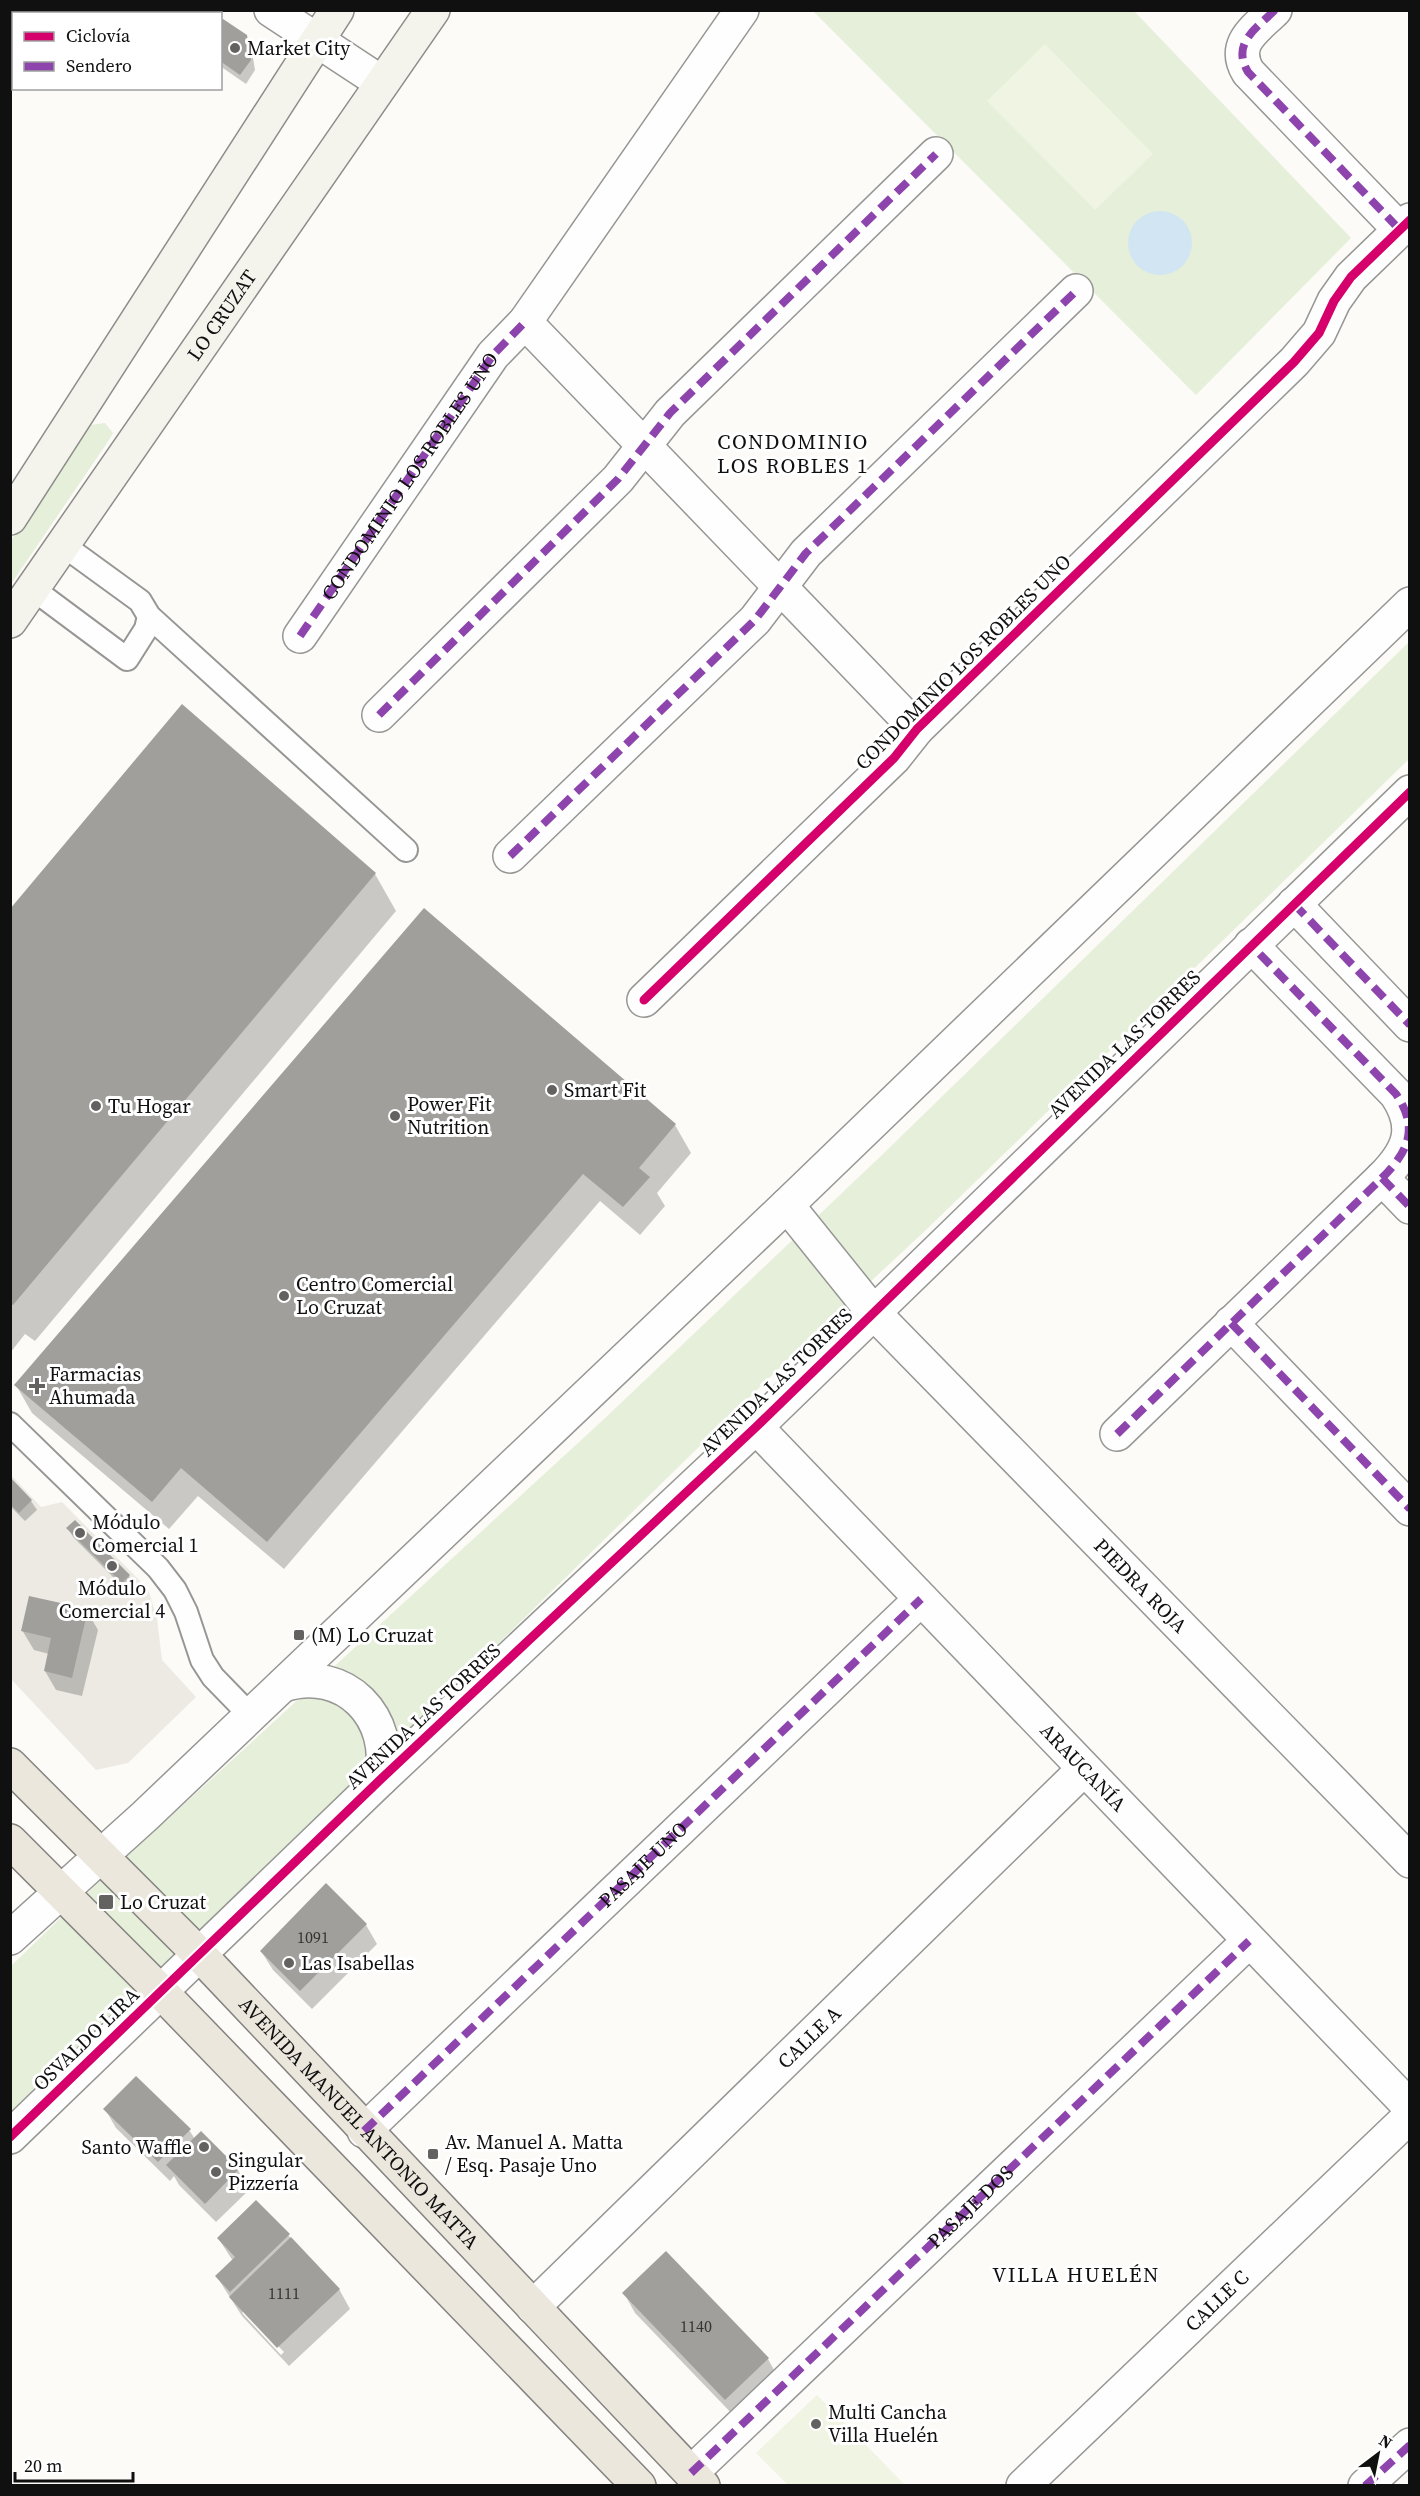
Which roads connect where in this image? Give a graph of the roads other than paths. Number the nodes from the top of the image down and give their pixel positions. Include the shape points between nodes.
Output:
1 (271, 10) edge
2 (337, 10) edge
3 (433, 10) edge
4 (742, 10) edge
5 (1275, 10) edge
6 (317, 41) junction
7 (382, 83) junction
8 (936, 154) dead end
9 (1405, 225) edge
10 (1076, 291) dead end
11 (525, 322) junction
12 (644, 446) junction
13 (10, 518) edge
14 (63, 545) junction
15 (780, 587) junction
16 (33, 589) junction
17 (1410, 604) edge
18 (148, 616) junction
19 (10, 621) edge
20 (300, 636) dead end
21 (378, 715) dead end
22 (917, 729) junction
23 (1410, 792) edge
24 (406, 850) dead end
25 (510, 856) dead end
26 (1294, 904) junction
27 (1251, 945) junction
28 (644, 1000) dead end
29 (1410, 1025) edge
30 (1382, 1178) junction
31 (787, 1205) junction
32 (1410, 1207) edge
33 (873, 1312) junction
34 (1231, 1323) junction
35 (10, 1424) edge
36 (756, 1427) junction
37 (1117, 1434) dead end
38 (1410, 1509) edge
39 (921, 1599) junction
40 (283, 1685) junction
41 (250, 1715) junction
42 (10, 1765) edge
43 (1084, 1769) junction
44 (381, 1779) junction
45 (10, 1841) edge
46 (102, 1855) junction
47 (1410, 1861) edge
48 (61, 1893) junction
49 (10, 1938) edge
50 (1249, 1941) junction
51 (199, 1954) junction
52 (161, 1992) junction
53 (1410, 2107) edge
54 (1410, 2115) edge
55 (364, 2131) junction
56 (10, 2138) edge
57 (532, 2307) junction
58 (1410, 2445) edge
59 (698, 2479) edge
60 (639, 2486) edge
61 (1023, 2486) edge
62 (1365, 2486) edge

1 - 6 street
2 - 6 main road
3 - 7 main road, LO CRUZAT
4 - 11 street, CONDOMINIO LOS ROBLES UNO
5 - 9 street via 1244,42 1241,54 1248,72
6 - 7 street
6 - 13 main road
7 - 14 main road, LO CRUZAT
8 - 12 street via 670,413
9 - 22 street, CONDOMINIO LOS ROBLES UNO via 1342,289 1307,349
10 - 15 street via 806,553
11 - 12 street, CONDOMINIO LOS ROBLES UNO
11 - 20 street, CONDOMINIO LOS ROBLES UNO via 493,355
12 - 15 street, CONDOMINIO LOS ROBLES UNO
12 - 21 street via 618,479
14 - 16 main road, LO CRUZAT
14 - 18 lane via 140,601
15 - 22 street, CONDOMINIO LOS ROBLES UNO
15 - 25 street via 755,620
16 - 18 lane via 127,659 146,628
16 - 19 main road, LO CRUZAT
17 - 31 street
18 - 24 lane
22 - 28 street, CONDOMINIO LOS ROBLES UNO via 894,758
23 - 26 street, AVENIDA LAS TORRES
26 - 27 street, AVENIDA LAS TORRES
26 - 29 street
27 - 30 street via 1403,1104 1409,1129 1407,1143 1402,1156
27 - 33 street, AVENIDA LAS TORRES
30 - 32 street
30 - 34 street
31 - 33 street, PIEDRA ROJA
31 - 40 street
33 - 36 street, AVENIDA LAS TORRES
33 - 47 street, PIEDRA ROJA
34 - 37 street
34 - 38 street
35 - 41 lane via 158,1568 186,1612 202,1660 218,1683
36 - 39 street, ARAUCANÍA
36 - 44 street, AVENIDA LAS TORRES
39 - 43 street, ARAUCANÍA
39 - 55 street, PASAJE UNO
40 - 41 street
40 - 44 street via 319,1681 336,1685 360,1701 381,1735
41 - 46 street
42 - 46 main road, AVENIDA MANUEL ANTONIO MATTA
43 - 50 street, ARAUCANÍA
43 - 57 street, CALLE A
44 - 51 street, AVENIDA LAS TORRES
45 - 48 main road
46 - 48 street
46 - 51 main road, AVENIDA MANUEL ANTONIO MATTA
48 - 49 street
48 - 52 main road
50 - 53 street, ARAUCANÍA
50 - 59 street, PASAJE DOS
51 - 52 street, AVENIDA LAS TORRES
51 - 55 main road, AVENIDA MANUEL ANTONIO MATTA
52 - 56 street, OSVALDO LIRA
52 - 60 main road
54 - 61 street, CALLE C
55 - 57 main road, AVENIDA MANUEL ANTONIO MATTA
57 - 59 main road, AVENIDA MANUEL ANTONIO MATTA
58 - 62 street

